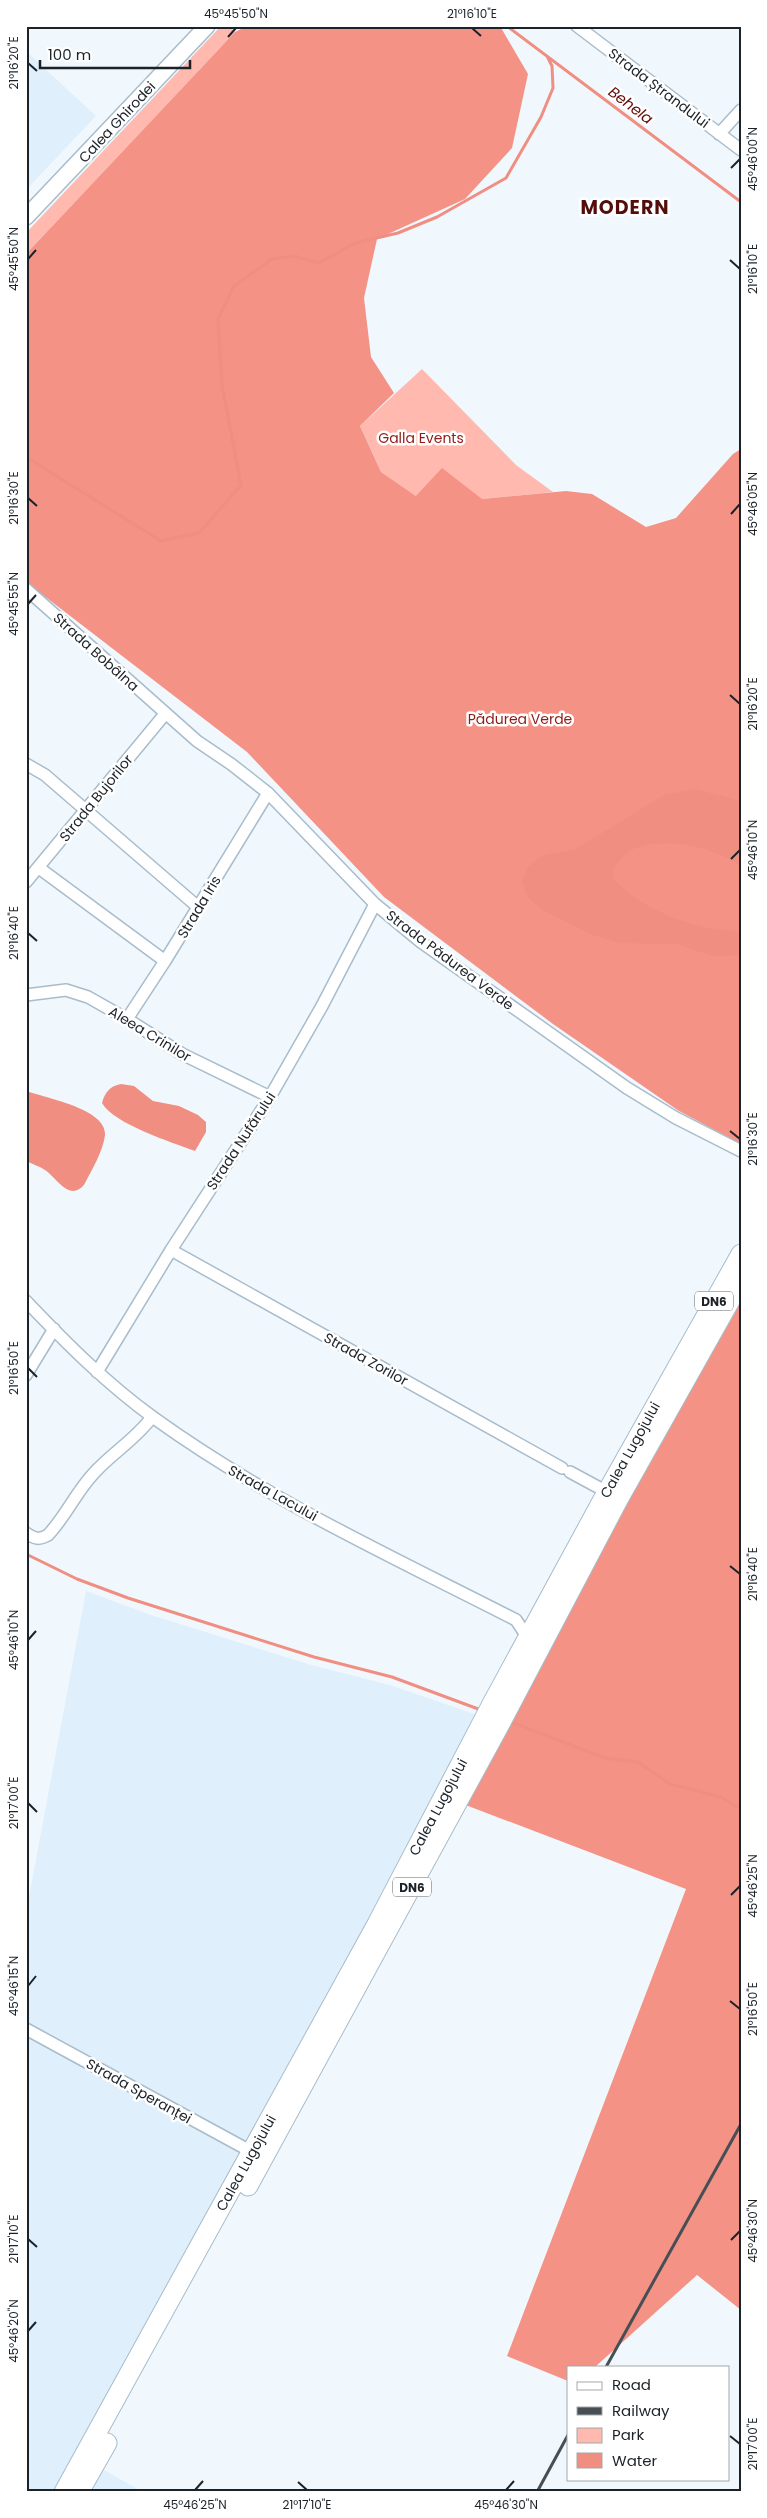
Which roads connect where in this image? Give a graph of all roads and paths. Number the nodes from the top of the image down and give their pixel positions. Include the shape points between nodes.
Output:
1 (577, 26) edge
2 (205, 27) edge
3 (741, 110) edge
4 (719, 134) junction
5 (741, 150) edge
6 (26, 217) edge
7 (26, 589) edge
8 (165, 714) junction
9 (26, 764) edge
10 (268, 793) junction
11 (86, 811) junction
12 (39, 868) junction
13 (26, 882) edge
14 (375, 904) junction
15 (198, 907) junction
16 (165, 961) junction
17 (26, 995) edge
18 (127, 1018) junction
19 (270, 1098) junction
20 (741, 1151) edge
21 (171, 1250) junction
22 (741, 1254) edge
23 (741, 1281) edge
24 (26, 1301) edge
25 (54, 1329) junction
26 (97, 1372) junction
27 (26, 1375) edge
28 (152, 1417) junction
29 (607, 1492) junction
30 (26, 1533) edge
31 (540, 1616) junction
32 (516, 1620) junction
33 (528, 1638) junction
34 (26, 2029) edge
35 (252, 2152) junction
36 (64, 2492) edge
37 (79, 2492) edge

1 - 4 street, Strada Ștrandului
2 - 6 street, Calea Ghirodei
3 - 4 street
4 - 5 street, Strada Ștrandului
7 - 8 street, Strada Bobâlna
8 - 10 street, Strada Pădurea Verde via 196,741
8 - 11 street, Strada Bujorilor
9 - 11 street
10 - 14 street, Strada Pădurea Verde
10 - 15 street, Strada Iris
11 - 12 street, Strada Bujorilor
11 - 15 street
12 - 13 street, Strada Bujorilor
12 - 16 street
14 - 19 street, Strada Nufărului
14 - 20 street, Strada Pădurea Verde via 459,970 627,1088 676,1118
15 - 16 street, Strada Iris
16 - 18 street, Strada Iris
17 - 18 street, Aleea Crinilor via 66,990 88,997
18 - 19 street, Aleea Crinilor via 182,1054
19 - 21 street, Strada Nufărului
21 - 26 street, Strada Nufărului
21 - 29 street, Strada Zorilor
22 - 29 main road, Calea Lugojului / DN6
23 - 37 main road, Calea Lugojului / DN6 via 619,1498 347,2008
24 - 25 street, Strada Lacului
25 - 26 street, Strada Lacului
25 - 27 street
26 - 28 street, Strada Lacului
28 - 30 street via 95,1472 48,1535 42,1539
28 - 32 street, Strada Lacului via 270,1492
29 - 31 main road, Calea Lugojului / DN6
31 - 32 street
31 - 33 main road, Calea Lugojului / DN6
32 - 33 street, Strada Lacului
33 - 35 main road, Calea Lugojului / DN6
34 - 35 street, Strada Speranței
35 - 36 main road, Calea Lugojului / DN6

